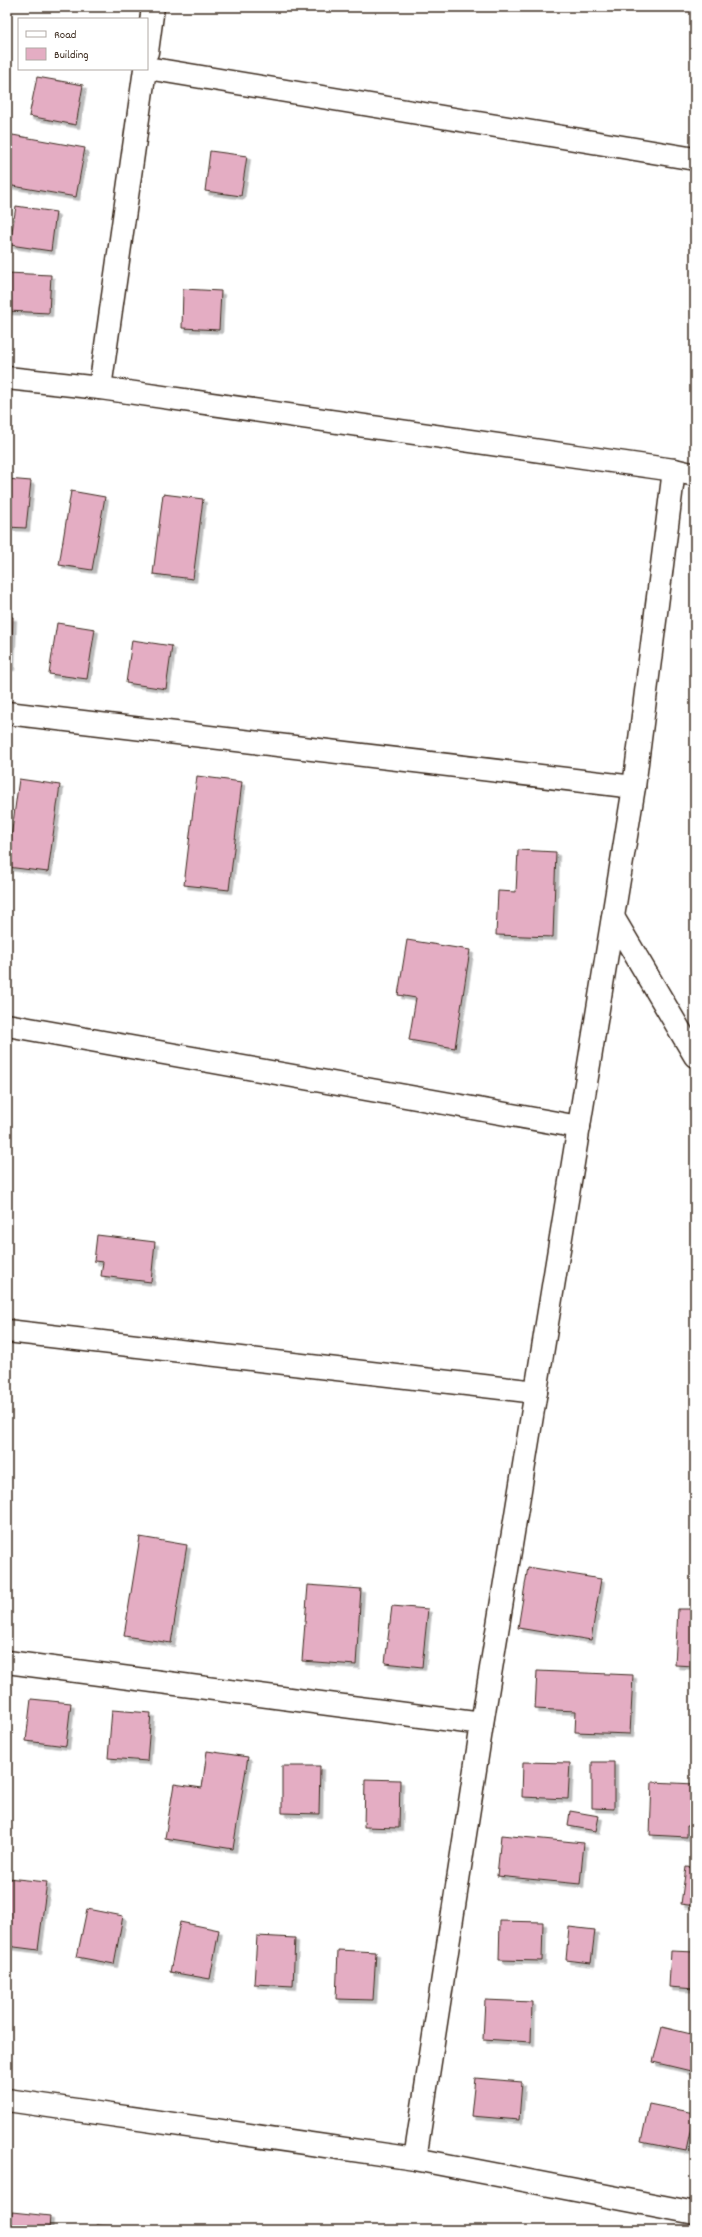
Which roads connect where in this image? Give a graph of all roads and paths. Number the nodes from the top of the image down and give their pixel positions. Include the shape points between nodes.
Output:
1 (153, 7) edge
2 (148, 44) edge
3 (148, 68) edge
4 (146, 70) edge
5 (695, 159) edge
6 (7, 378) edge
7 (100, 388) junction
8 (685, 472) edge
9 (7, 713) edge
10 (634, 787) junction
11 (612, 917) junction
12 (7, 1025) edge
13 (695, 1056) edge
14 (579, 1127) junction
15 (7, 1331) edge
16 (536, 1392) junction
17 (7, 1662) edge
18 (482, 1724) junction
19 (7, 2100) edge
20 (415, 2159) junction
21 (695, 2213) edge

1 - 2 street
3 - 5 street
4 - 7 street
6 - 7 street
7 - 8 street
8 - 10 street
9 - 10 street
10 - 11 street
11 - 13 street
11 - 14 street
12 - 14 street
14 - 16 street
15 - 16 street
16 - 18 street
17 - 18 street
18 - 20 street
19 - 20 street
20 - 21 street

